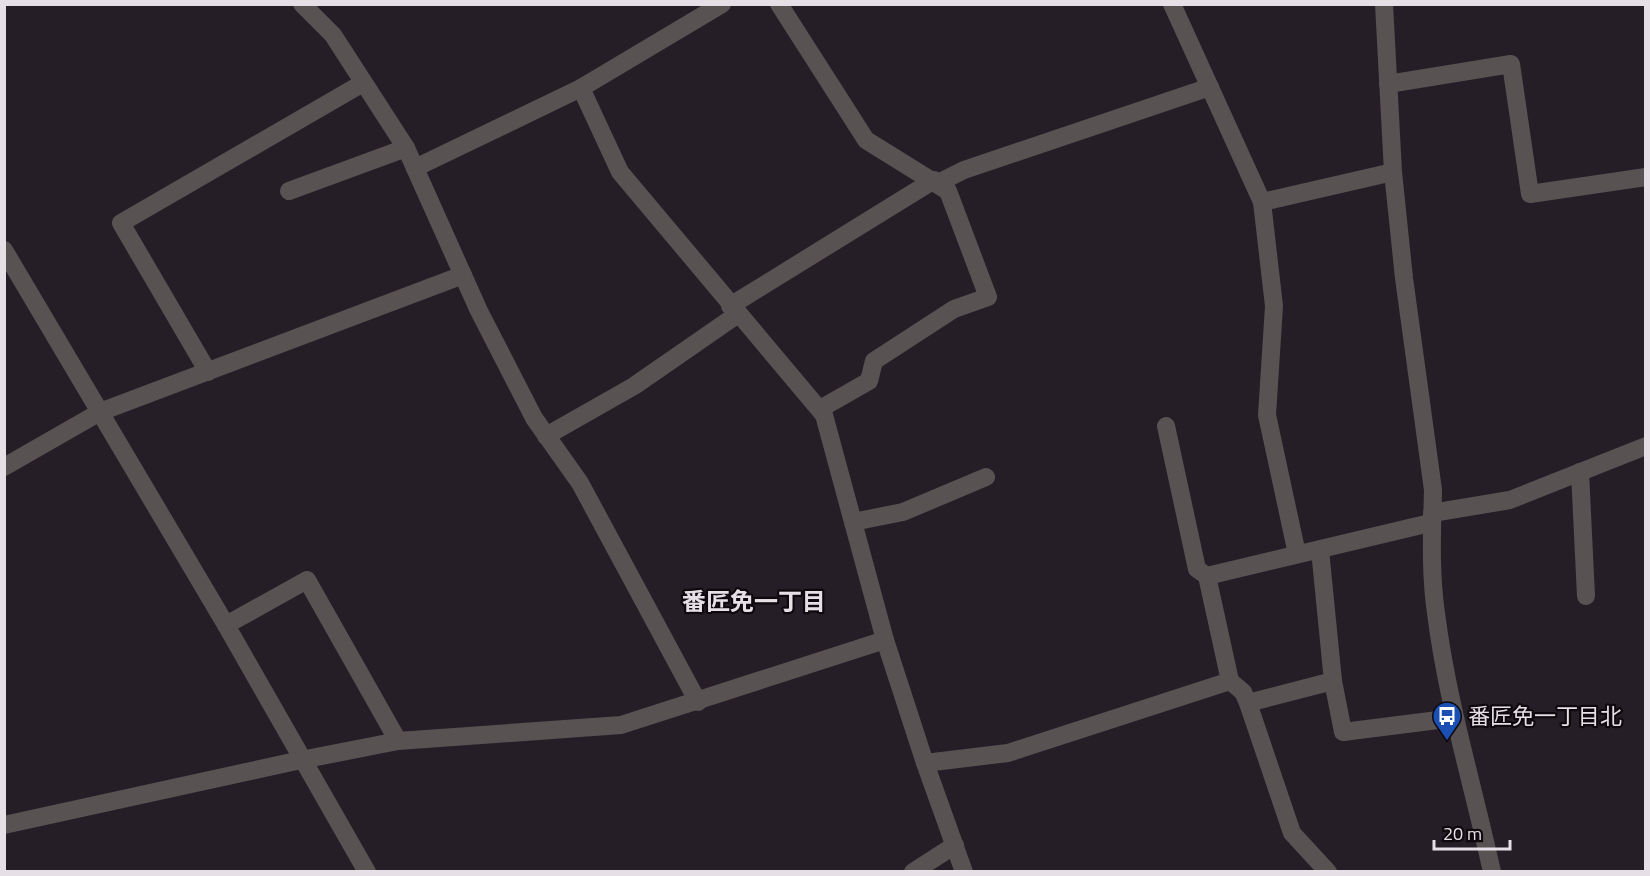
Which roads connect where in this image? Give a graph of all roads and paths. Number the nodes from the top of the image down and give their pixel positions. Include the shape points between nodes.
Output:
1 (302, 4) edge
2 (722, 4) edge
3 (779, 4) edge
4 (1172, 4) edge
5 (1384, 4) edge
6 (363, 83) junction
7 (1388, 84) junction
8 (1210, 87) junction
9 (581, 88) junction
10 (406, 148) junction
11 (415, 168) junction
12 (1394, 172) junction
13 (1646, 177) edge
14 (936, 181) junction
15 (289, 191) dead end
16 (1262, 202) junction
17 (4, 250) edge
18 (463, 274) junction
19 (734, 310) junction
20 (208, 372) junction
21 (820, 409) junction
22 (100, 412) junction
23 (1166, 426) dead end
24 (546, 436) junction
25 (1646, 446) edge
26 (4, 468) edge
27 (1580, 472) junction
28 (986, 477) dead end
29 (1432, 518) junction
30 (854, 522) junction
31 (1320, 550) junction
32 (1297, 555) junction
33 (1207, 576) junction
34 (1586, 596) dead end
35 (226, 625) junction
36 (885, 640) junction
37 (1230, 681) junction
38 (1333, 681) junction
39 (698, 702) junction
40 (1248, 703) junction
41 (1454, 718) junction
42 (398, 741) junction
43 (301, 760) junction
44 (925, 763) junction
45 (4, 825) edge
46 (1289, 838) junction
47 (955, 845) junction
48 (367, 872) edge
49 (913, 872) edge
50 (964, 872) edge
51 (1328, 872) edge
52 (1492, 872) edge

1 - 6 street via 333,35
2 - 9 street
3 - 14 street via 866,140
4 - 8 street
5 - 7 street
6 - 10 street
6 - 20 street via 121,223
7 - 12 street
7 - 13 street via 1511,64 1530,194
8 - 14 street
8 - 16 street
9 - 11 street
9 - 19 street via 620,172
10 - 11 street
10 - 15 street
11 - 18 street
12 - 16 street
12 - 29 street via 1433,490
14 - 19 street
14 - 21 street via 948,191 988,297 954,309 874,361 869,381
16 - 32 street via 1274,306 1267,415
17 - 22 street
18 - 20 street
18 - 24 street
19 - 21 street
19 - 24 street via 634,386
20 - 22 street
21 - 30 street
22 - 26 street
22 - 35 street
23 - 33 street via 1197,568
24 - 39 street via 580,483
25 - 27 street
27 - 29 street via 1510,500
27 - 34 street
28 - 30 street via 903,512
29 - 31 street
29 - 41 street via 1435,612
30 - 36 street
31 - 32 street
31 - 38 street
32 - 33 street
33 - 37 street
35 - 42 street via 307,580
35 - 43 street
36 - 39 street
36 - 44 street
37 - 40 street via 1244,692
37 - 44 street via 1008,753
37 - 46 street
38 - 40 street
38 - 41 street via 1343,732
39 - 42 street via 621,725
40 - 46 street
41 - 52 street
42 - 43 street
43 - 45 street
43 - 48 street
44 - 47 street
46 - 51 street
47 - 49 street
47 - 50 street

